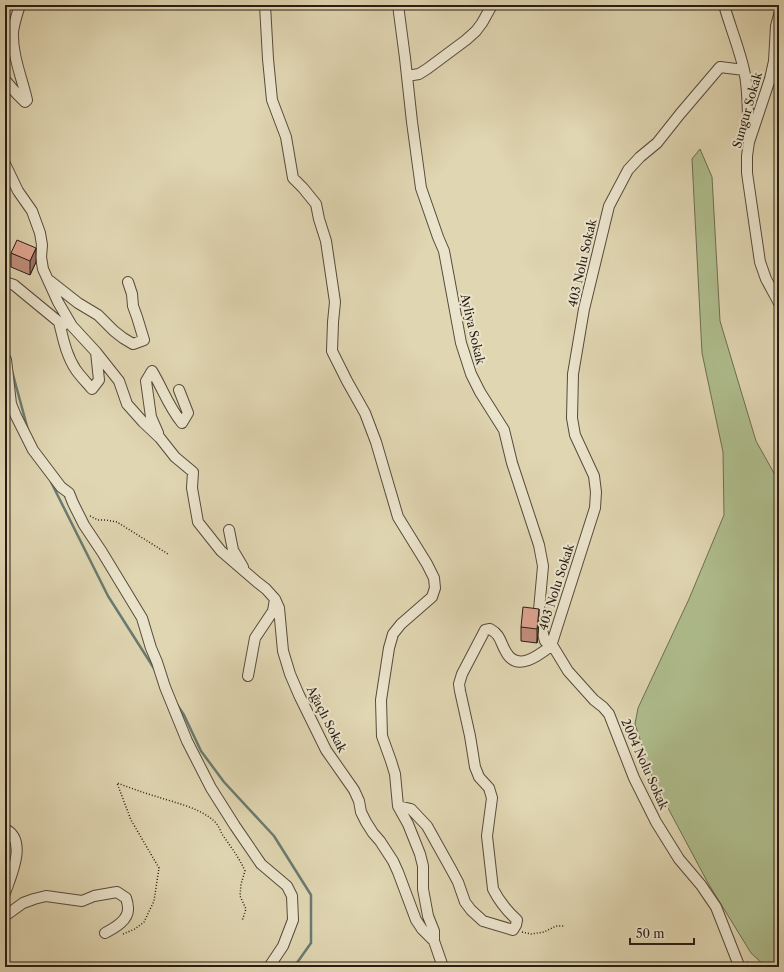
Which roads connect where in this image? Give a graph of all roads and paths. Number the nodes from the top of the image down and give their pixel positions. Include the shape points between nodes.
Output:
1 (20, 5) edge
2 (265, 5) edge
3 (398, 5) edge
4 (492, 5) edge
5 (724, 5) edge
6 (779, 15) edge
7 (744, 70) junction
8 (407, 76) junction
9 (5, 80) edge
10 (749, 142) junction
11 (5, 164) edge
12 (48, 280) junction
13 (128, 282) dead end
14 (5, 284) edge
15 (779, 303) edge
16 (59, 322) junction
17 (72, 326) junction
18 (96, 352) junction
19 (5, 358) edge
20 (180, 390) dead end
21 (160, 438) junction
22 (88, 513) dead end
23 (229, 530) dead end
24 (168, 554) dead end
25 (248, 574) junction
26 (275, 599) junction
27 (551, 646) junction
28 (248, 676) dead end
29 (398, 806) junction
30 (5, 829) edge
31 (5, 893) edge
32 (5, 916) edge
33 (242, 921) dead end
34 (516, 925) junction
35 (565, 926) dead end
36 (105, 934) dead end
37 (120, 935) dead end
38 (434, 941) junction
39 (738, 963) dead end
40 (269, 967) edge
41 (443, 967) edge

1 - 9 street via 14,26 14,45 27,100 25,102
2 - 29 street via 272,100 286,138 293,178 316,204 326,241 336,302 332,351 365,413 398,517 434,578 435,588 432,597 401,624 393,634 389,648 381,700 382,736 391,760
3 - 8 street, Ayliya Sokak
4 - 8 street via 476,31 466,40 427,70
5 - 7 street
6 - 10 street, Sungur Sokak via 770,79
7 - 10 street
7 - 27 street, 403 Nolu Sokak via 720,67 657,143 628,170 609,206 584,309 573,374 574,435 594,476 595,508
8 - 27 street, Ayliya Sokak via 421,188 444,251 462,343 471,374 504,430 539,545 543,566 539,610 542,634 545,642
10 - 15 street, Sungur Sokak via 747,173 760,262
11 - 12 street via 18,191 32,211 40,233 43,269
12 - 13 street via 78,303 98,314 114,331 133,344 144,340
12 - 17 street
14 - 16 street via 19,288
16 - 17 street
16 - 18 street via 71,361 92,389 99,380
17 - 18 street
18 - 21 street via 119,381 127,404
19 - 40 street via 11,404 16,416 33,450 61,487 69,493 84,525 142,618 187,742 211,788 261,864 287,886 292,896 293,920 283,946
20 - 21 street via 188,413 182,423 168,404 152,371 146,381 151,417
21 - 25 street via 175,457 193,472 192,488 198,522 221,551
22 - 24 path via 98,520 117,522
23 - 25 street via 233,550
25 - 26 street
26 - 28 street via 273,611 255,638
26 - 38 street, Ağaçlı Sokak via 279,608 282,651 290,674 326,750 354,790 366,822 396,866 416,920
27 - 34 street, 403 Nolu Sokak via 521,662 511,659 497,633 490,629 485,630 459,684 475,767 479,778 489,788 492,798 486,836 493,889 497,898 517,920
27 - 39 street, 2004 Nolu Sokak via 568,671 609,714 634,778 656,822 679,859 702,885 716,907
29 - 34 street via 411,810 427,826 471,910 483,922 513,930
29 - 38 street via 420,854 423,889 428,916 434,931
30 - 31 street via 13,835 18,851
32 - 36 street via 23,903 46,896 82,901 116,892 126,898 128,910 124,920
33 - 37 path via 246,909 240,896 244,871 216,822 198,811 117,783 131,820 159,868 154,901 144,922
34 - 35 path via 522,932 531,934 544,932 556,926
38 - 41 street, Ağaçlı Sokak

